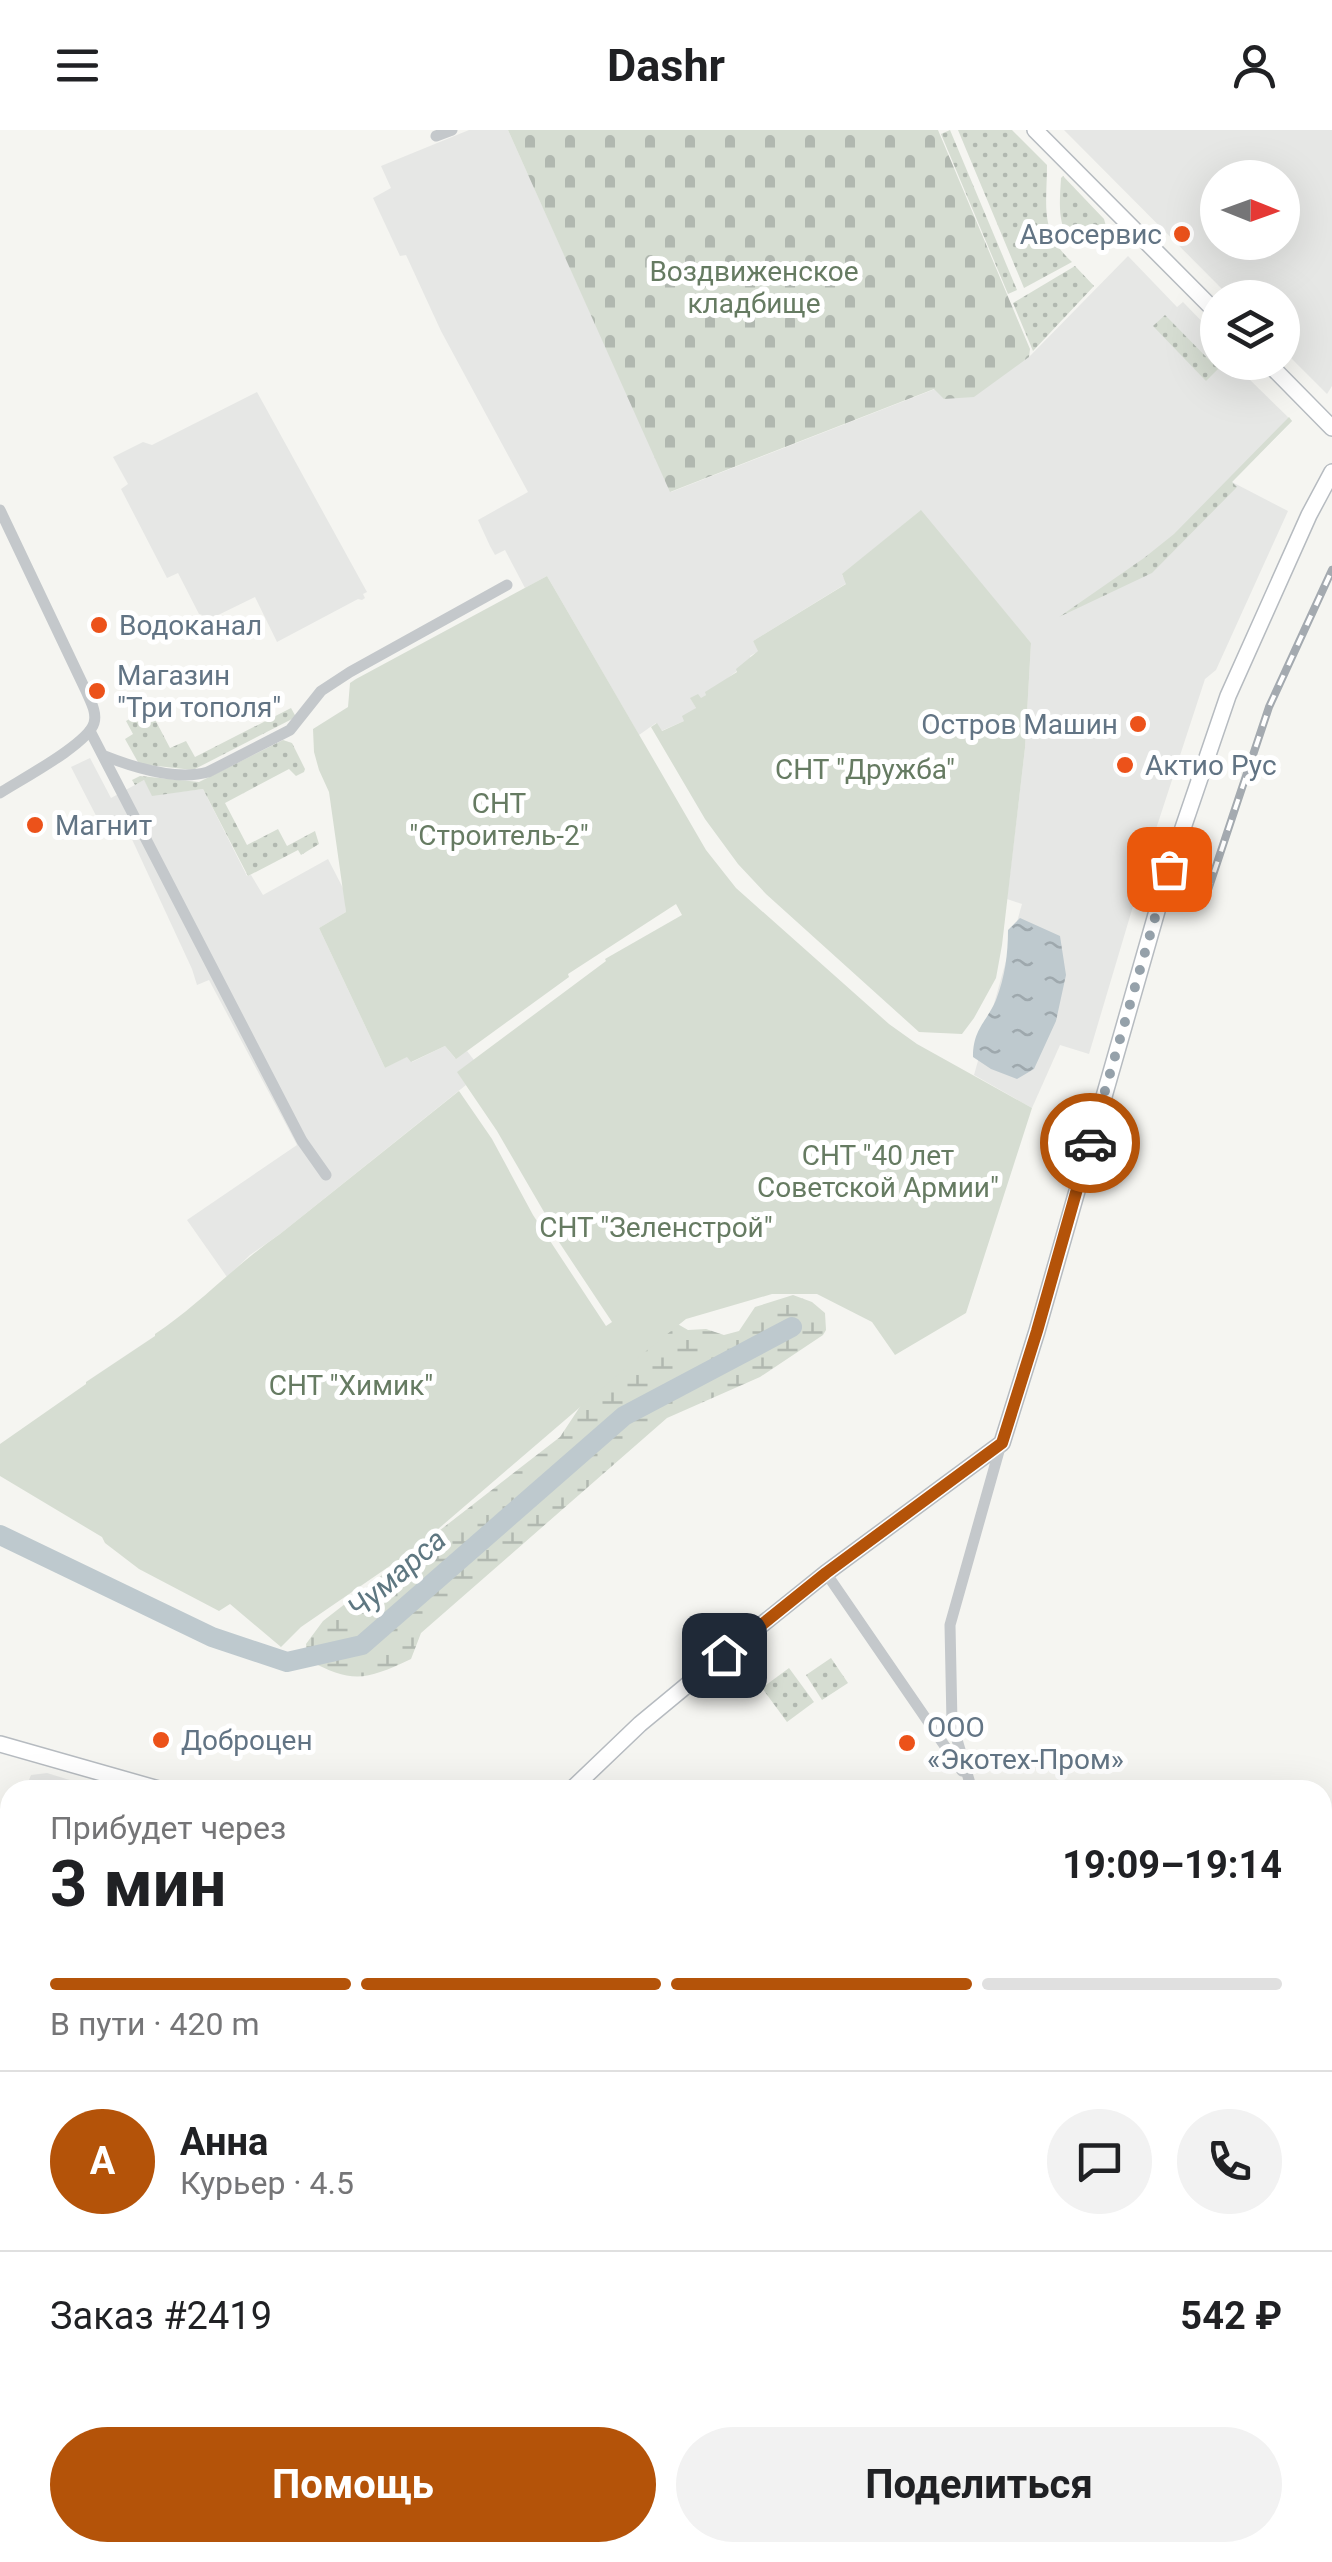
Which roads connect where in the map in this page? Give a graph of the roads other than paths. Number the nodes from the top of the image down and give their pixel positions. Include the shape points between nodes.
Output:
1 (452, 130) edge
2 (1035, 130) edge
3 (436, 136) dead end
4 (1200, 296) edge
5 (1285, 380) edge
6 (1332, 428) edge
7 (1332, 472) edge
8 (0, 510) edge
9 (507, 584) dead end
10 (90, 731) junction
11 (104, 756) junction
12 (0, 793) edge
13 (326, 1175) dead end
14 (1002, 1443) junction
15 (826, 1573) junction
16 (0, 1744) edge
17 (127, 1780) edge
18 (581, 1780) edge
19 (968, 1780) edge
20 (971, 1780) edge

1 - 3 street
2 - 4 main road
5 - 6 main road
7 - 14 main road via 1222,713 1169,869
8 - 10 street via 92,704
9 - 11 street via 350,672 321,691 290,730 208,772 144,770
10 - 11 street
10 - 12 street
11 - 13 street
14 - 15 main road
14 - 20 street via 950,1625 952,1723
15 - 18 main road
15 - 19 street
16 - 17 main road

